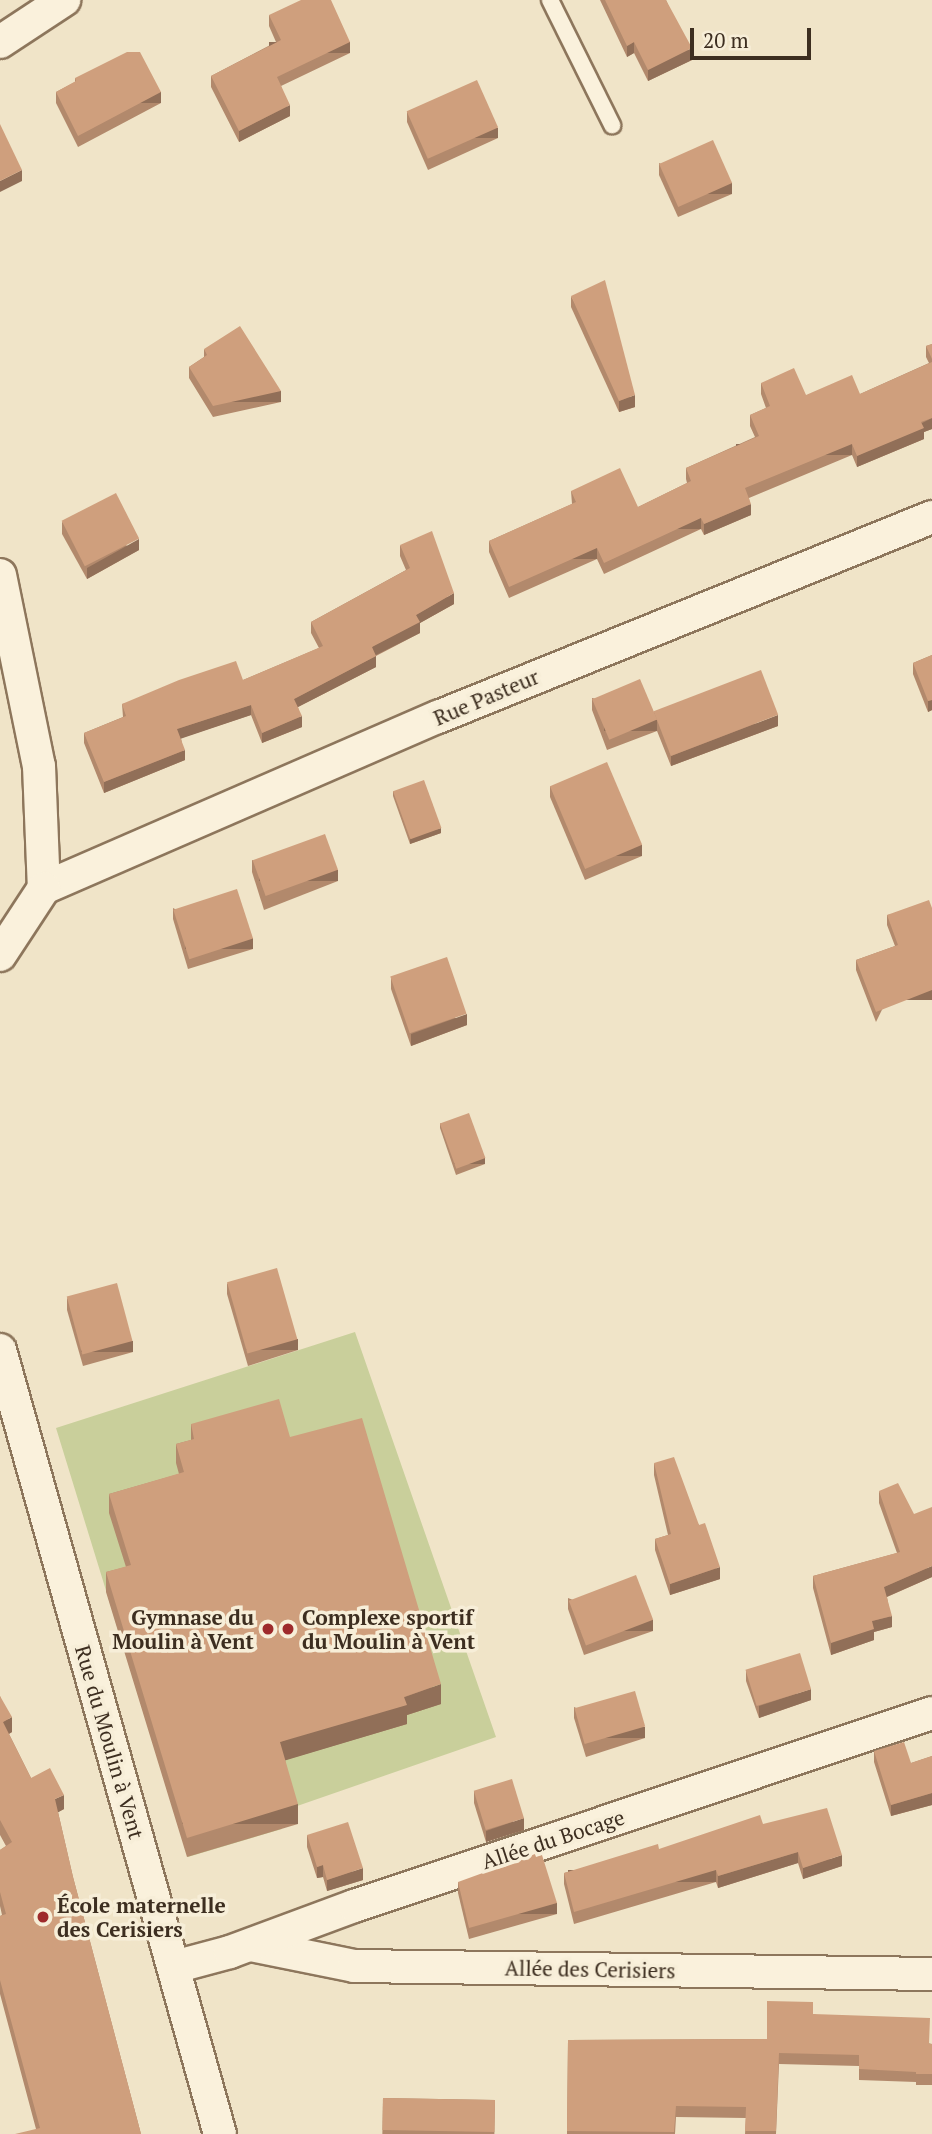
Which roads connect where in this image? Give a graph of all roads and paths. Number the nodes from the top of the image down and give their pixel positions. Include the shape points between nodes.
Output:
1 (64, 0) edge
2 (550, 0) edge
3 (0, 42) edge
4 (612, 125) dead end
5 (932, 517) edge
6 (0, 575) edge
7 (44, 888) junction
8 (0, 955) edge
9 (0, 1350) edge
10 (932, 1713) edge
11 (251, 1945) junction
12 (174, 1967) junction
13 (932, 1974) edge
14 (220, 2134) edge

1 - 3 street
2 - 4 lane
5 - 7 street, Rue Pasteur via 450,712
6 - 7 street via 39,766
7 - 8 street
9 - 12 street, Rue du Moulin à Vent
10 - 11 street, Allée du Bocage via 354,1906
11 - 12 street, Allée du Bocage
11 - 13 street, Allée des Cerisiers via 354,1966
12 - 14 street, Rue du Moulin à Vent

